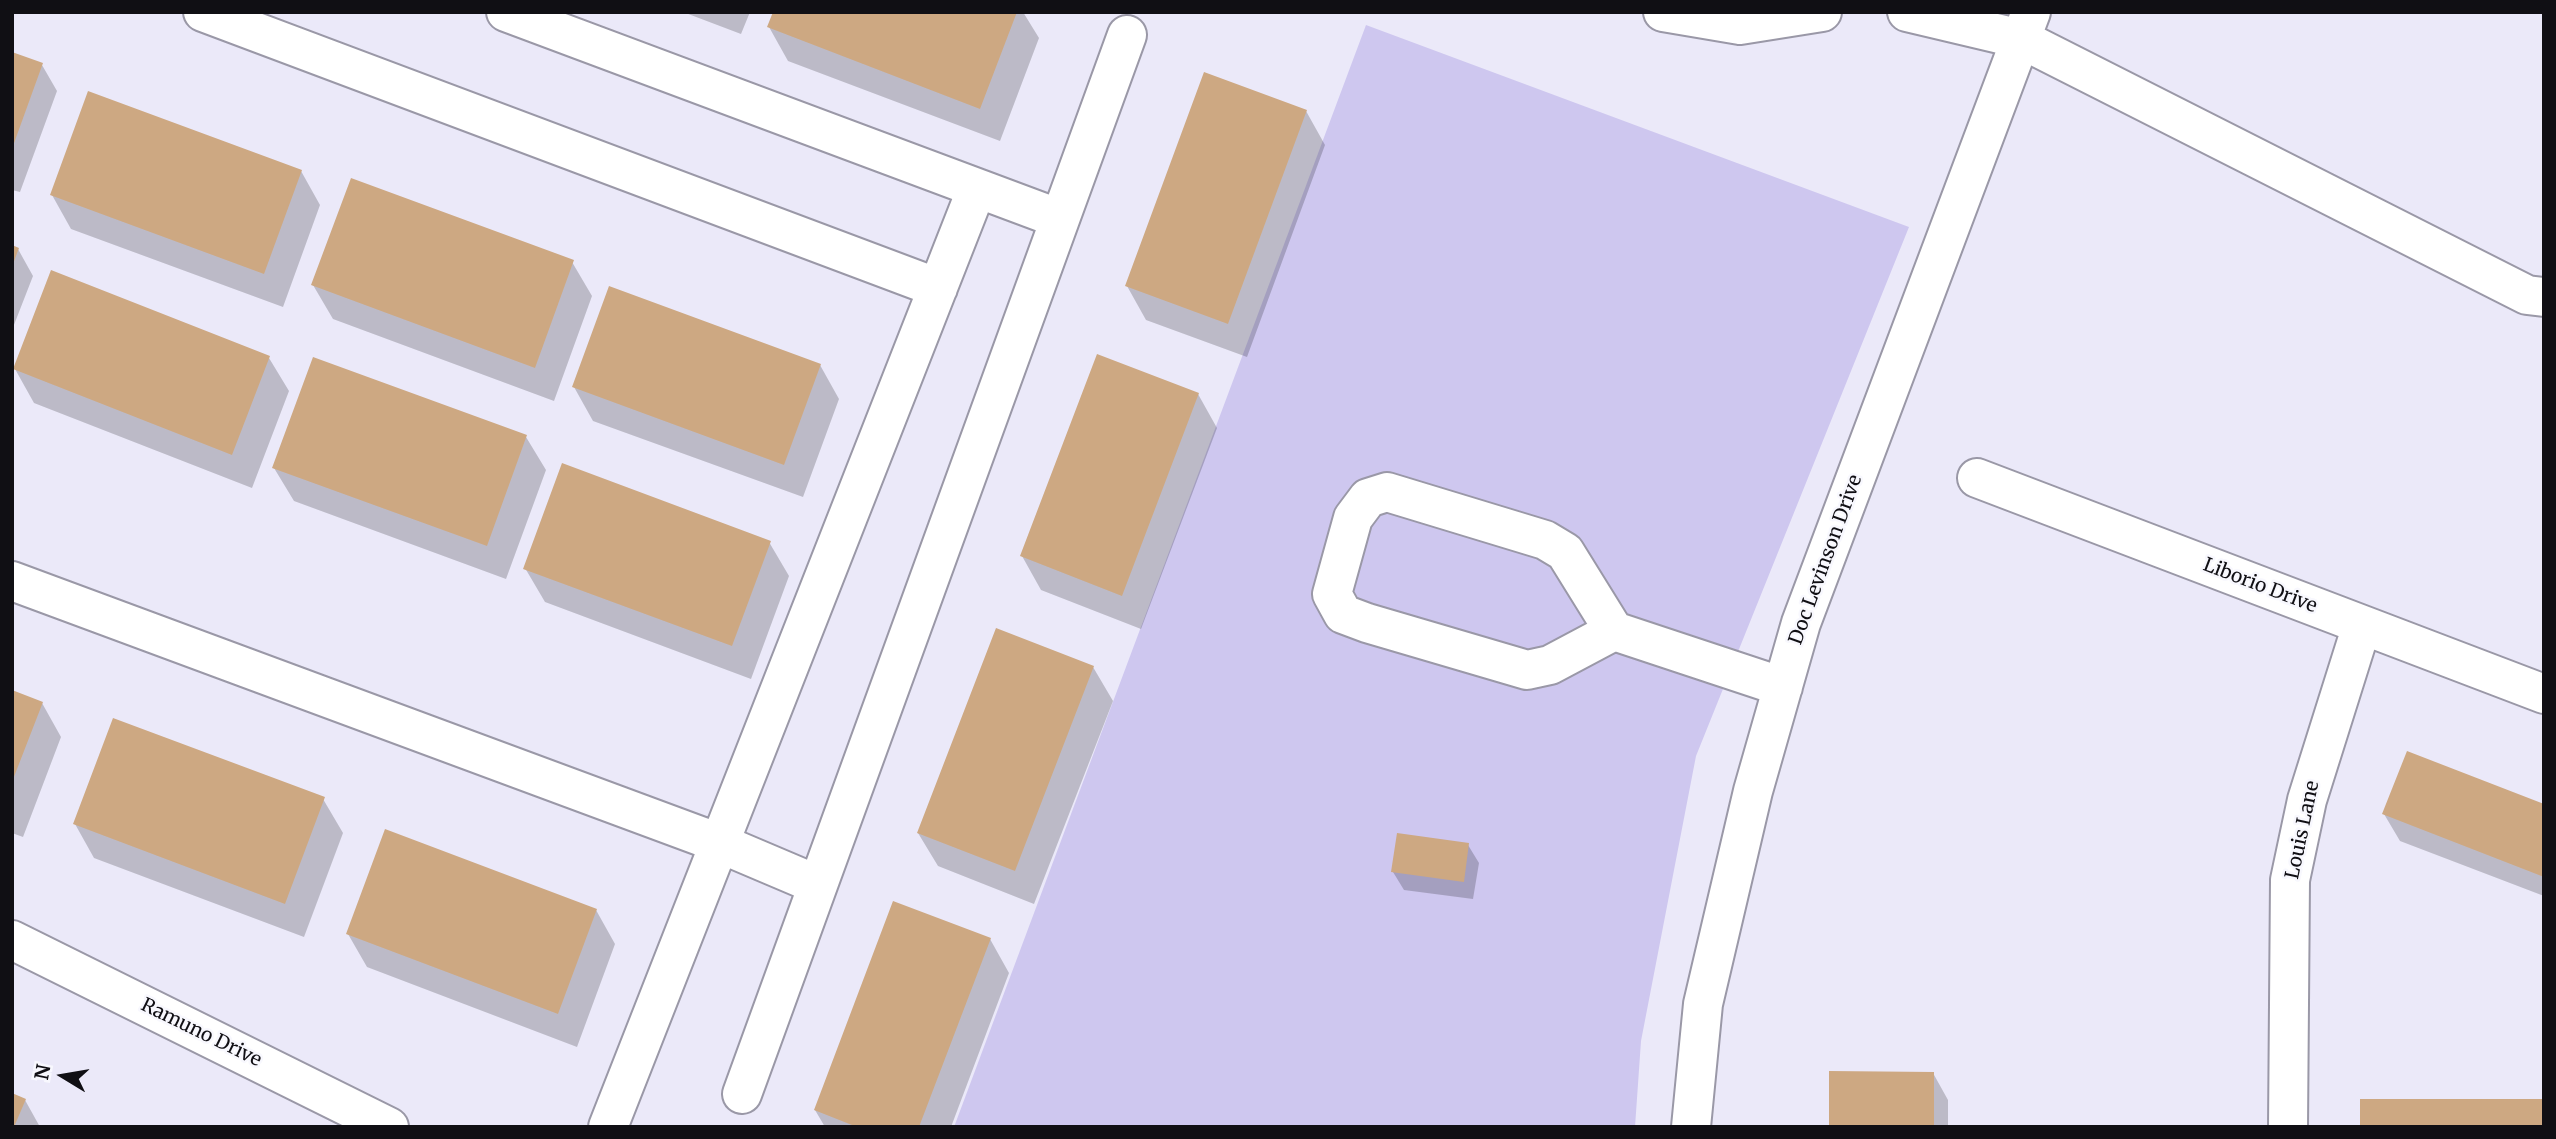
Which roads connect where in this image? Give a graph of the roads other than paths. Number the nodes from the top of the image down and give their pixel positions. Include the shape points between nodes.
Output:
1 (203, 12) edge
2 (506, 12) edge
3 (1662, 12) edge
4 (1822, 12) edge
5 (1908, 12) edge
6 (1743, 19) edge
7 (2026, 26) edge
8 (1127, 35) dead end
9 (977, 188) junction
10 (1060, 219) junction
11 (938, 288) junction
12 (2544, 297) edge
13 (1977, 478) dead end
14 (12, 582) edge
15 (2362, 625) junction
16 (1614, 631) junction
17 (1783, 687) junction
18 (2544, 694) edge
19 (719, 843) junction
20 (818, 885) junction
21 (12, 940) edge
22 (742, 1094) dead end
23 (389, 1127) edge
24 (608, 1127) edge
25 (1691, 1127) edge
26 (2288, 1127) edge

1 - 11 street
2 - 9 street
3 - 6 street
4 - 6 street
5 - 7 street
7 - 12 street via 2527,295
7 - 17 street, Doc Levinson Drive via 1801,623
8 - 10 street
9 - 10 street
9 - 11 street
10 - 20 street
11 - 19 street
13 - 15 street, Liborio Drive
14 - 19 street
15 - 18 street, Liborio Drive
15 - 26 street, Louis Lane via 2307,800 2290,880
16 - 16 street via 1565,552 1545,540 1387,492 1368,499 1353,517 1332,594 1343,614 1527,670 1550,665
16 - 17 street
17 - 25 street, Doc Levinson Drive via 1753,790 1703,1004
19 - 20 street
19 - 24 street
20 - 22 street
21 - 23 street, Ramuno Drive

